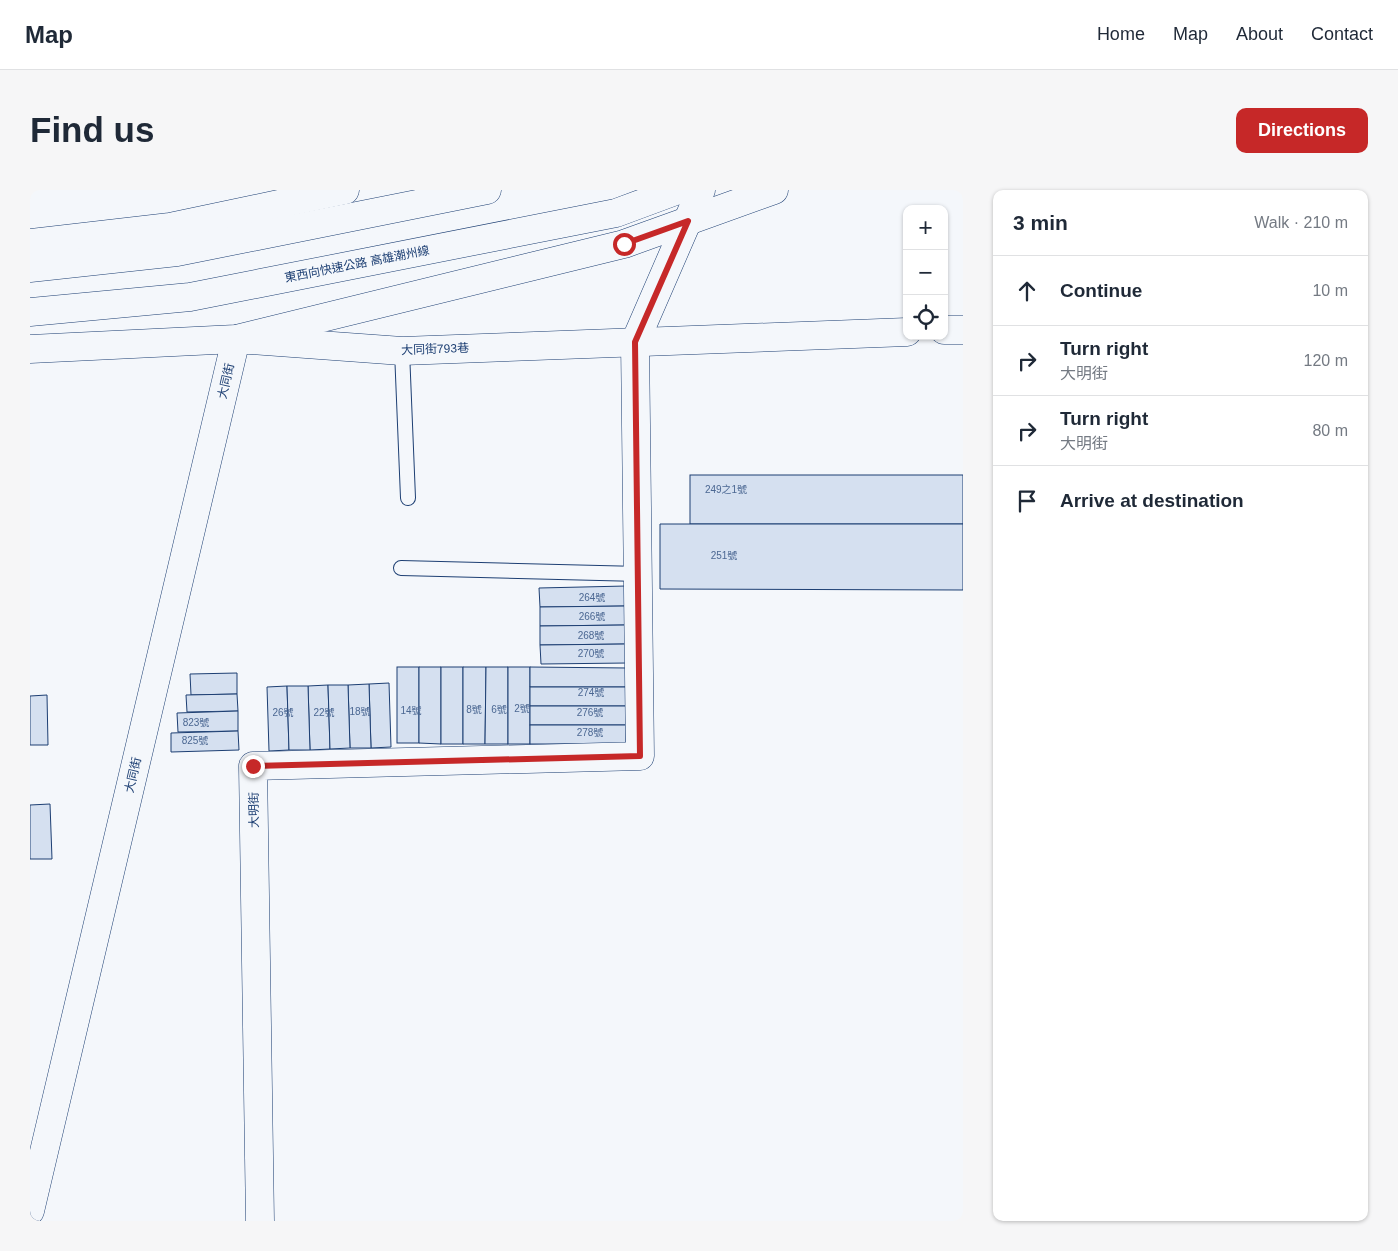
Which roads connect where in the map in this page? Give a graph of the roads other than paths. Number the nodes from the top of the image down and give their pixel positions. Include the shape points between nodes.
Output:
1 (345, 190) edge
2 (487, 190) edge
3 (678, 190) edge
4 (701, 190) edge
5 (774, 190) edge
6 (688, 221) junction
7 (30, 242) edge
8 (30, 268) edge
9 (30, 312) edge
10 (948, 330) edge
11 (963, 330) edge
12 (903, 332) edge
13 (236, 339) junction
14 (635, 342) junction
15 (30, 349) edge
16 (402, 350) junction
17 (408, 498) dead end
18 (400, 568) dead end
19 (640, 574) junction
20 (30, 1211) edge
21 (260, 1221) edge

1 - 7 main road via 170,228
2 - 8 main road via 177,252
3 - 9 main road, 東西向快速公路 高雄潮州線 via 616,213 190,297
4 - 6 main road, 大明街
5 - 6 main road
6 - 13 main road via 624,244
6 - 14 main road, 大明街
10 - 11 main road
12 - 14 main road, 大同街793巷
13 - 15 main road
13 - 16 main road, 大同街793巷
13 - 20 main road, 大同街
14 - 16 main road, 大同街793巷
14 - 19 main road, 大明街
16 - 17 lane
18 - 19 lane
19 - 21 main road, 大明街 via 640,756 253,766

